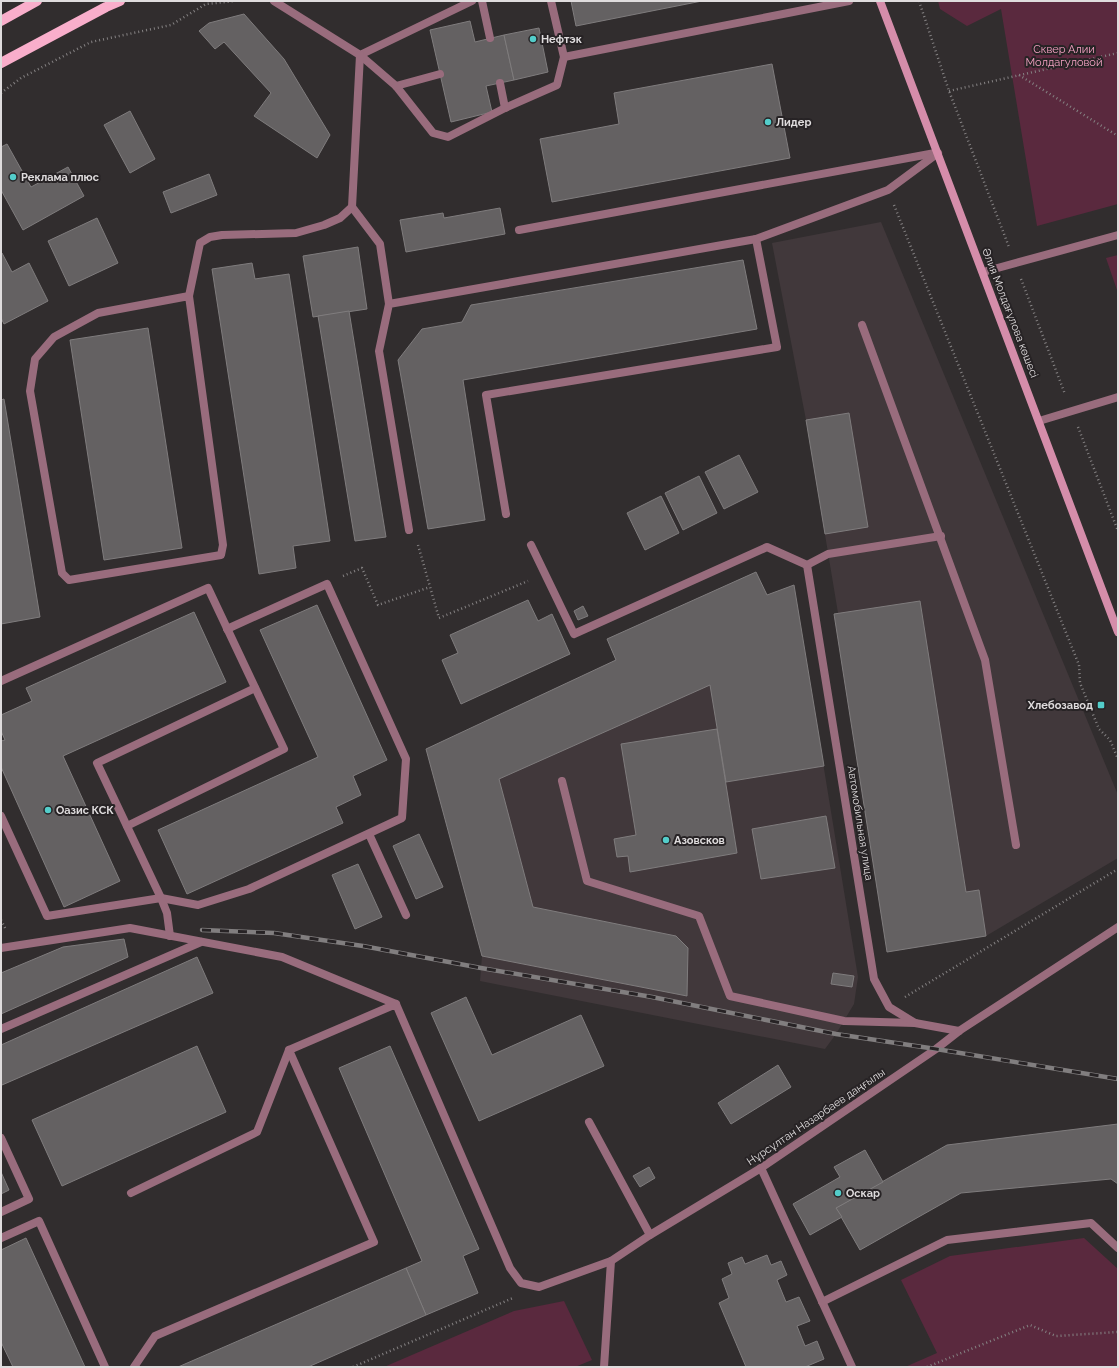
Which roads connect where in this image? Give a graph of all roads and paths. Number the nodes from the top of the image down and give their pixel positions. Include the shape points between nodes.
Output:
1 (37, 1) edge
2 (120, 1) edge
3 (235, 1) edge
4 (274, 1) edge
5 (472, 1) edge
6 (482, 1) edge
7 (552, 1) edge
8 (849, 1) edge
9 (880, 1) edge
10 (919, 1) edge
11 (26, 3) edge
12 (1, 21) edge
13 (490, 38) dead end
14 (1118, 53) edge
15 (360, 55) junction
16 (564, 57) junction
17 (1, 63) edge
18 (440, 74) dead end
19 (1018, 75) junction
20 (500, 83) dead end
21 (396, 86) junction
22 (949, 91) junction
23 (1, 93) edge
24 (505, 108) junction
25 (1118, 136) edge
26 (938, 152) junction
27 (888, 190) junction
28 (352, 207) junction
29 (519, 230) dead end
30 (1118, 235) edge
31 (756, 239) junction
32 (1015, 263) junction
33 (983, 272) junction
34 (189, 296) junction
35 (389, 304) junction
36 (862, 325) dead end
37 (1118, 397) edge
38 (1072, 411) junction
39 (1039, 422) junction
40 (506, 514) dead end
41 (409, 530) dead end
42 (1118, 531) edge
43 (940, 536) junction
44 (418, 544) dead end
45 (531, 546) dead end
46 (807, 565) junction
47 (545, 574) junction
48 (326, 584) junction
49 (430, 587) junction
50 (227, 629) junction
51 (1118, 632) edge
52 (1, 681) edge
53 (255, 688) junction
54 (1118, 759) edge
55 (562, 781) dead end
56 (1, 816) edge
57 (127, 826) junction
58 (369, 834) junction
59 (1016, 845) dead end
60 (1118, 869) edge
61 (161, 898) junction
62 (406, 916) dead end
63 (1118, 927) edge
64 (170, 936) junction
65 (201, 942) junction
66 (1, 948) edge
67 (396, 1004) junction
68 (889, 1007) junction
69 (915, 1022) junction
70 (1, 1029) edge
71 (959, 1031) junction
72 (289, 1050) junction
73 (589, 1122) dead end
74 (1, 1138) edge
75 (761, 1168) junction
76 (131, 1193) dead end
77 (1, 1212) edge
78 (650, 1236) junction
79 (1, 1238) edge
80 (1118, 1248) edge
81 (611, 1261) junction
82 (539, 1287) junction
83 (822, 1302) junction
84 (1118, 1332) edge
85 (106, 1367) edge
86 (134, 1367) edge
87 (353, 1367) edge
88 (604, 1367) edge
89 (852, 1367) edge
90 (928, 1367) edge

1 - 11 main road
2 - 17 main road
3 - 23 path via 206,4 171,25 91,42 21,78
4 - 15 street
5 - 15 street
6 - 13 street
7 - 16 street
8 - 16 street
9 - 26 main road, Әлия Молдағұлова көшесі
10 - 22 path
11 - 12 main road
14 - 19 path
15 - 21 street
15 - 28 street
16 - 24 street via 557,85
18 - 21 street
19 - 22 path
19 - 25 path
20 - 24 street
21 - 24 street via 433,133 448,137
22 - 32 path
26 - 27 street
26 - 29 street
26 - 33 main road, Әлия Молдағұлова көшесі
27 - 31 street
27 - 54 path via 1079,665 1080,683 1099,729 1110,740
28 - 34 street via 340,218 296,233 210,237 200,243
28 - 35 street via 380,244
30 - 32 street
31 - 35 street
31 - 40 street via 777,347 486,395
32 - 33 street
32 - 38 path
33 - 39 main road, Әлия Молдағұлова көшесі
34 - 34 street via 98,313 54,337 35,359 30,391 62,573 69,580 221,555 223,545
35 - 41 street via 379,351
36 - 43 street
37 - 38 street
38 - 39 street
38 - 42 path
39 - 51 main road, Әлия Молдағұлова көшесі
43 - 46 street via 828,554
43 - 59 street via 985,660
44 - 49 path
45 - 47 street
46 - 47 street via 767,547 574,634
46 - 68 street, Автомобильная улица via 874,979
47 - 49 path via 439,618
48 - 49 path via 362,568 378,605
48 - 50 street
48 - 58 street via 406,759 402,818
50 - 52 street via 208,588
50 - 53 street
53 - 57 street via 284,750
53 - 57 street via 97,764
55 - 69 street via 586,881 699,916 730,996 844,1021
56 - 61 street via 47,916
57 - 61 street
58 - 61 street via 249,889 198,904
58 - 62 street
60 - 68 path
61 - 64 street via 167,913
63 - 71 street, Нұрсұлтан Назарбаев даңғылы
64 - 65 street
64 - 66 street via 130,928
65 - 67 street via 282,957
65 - 70 street
67 - 72 street
67 - 82 street via 510,1268 521,1283
68 - 69 street
69 - 71 street
71 - 75 street, Нұрсұлтан Назарбаев даңғылы
72 - 76 street via 257,1132
72 - 86 street via 374,1242 155,1336
73 - 78 street
74 - 77 street via 29,1199
75 - 78 street, Нұрсұлтан Назарбаев даңғылы
75 - 83 street
78 - 81 street, Нұрсұлтан Назарбаев даңғылы
79 - 85 street via 39,1221
80 - 83 street via 1091,1223 947,1240
81 - 82 street, Нұрсұлтан Назарбаев даңғылы
81 - 88 street
82 - 87 path
83 - 89 street
84 - 90 path via 1056,1336 1030,1325

